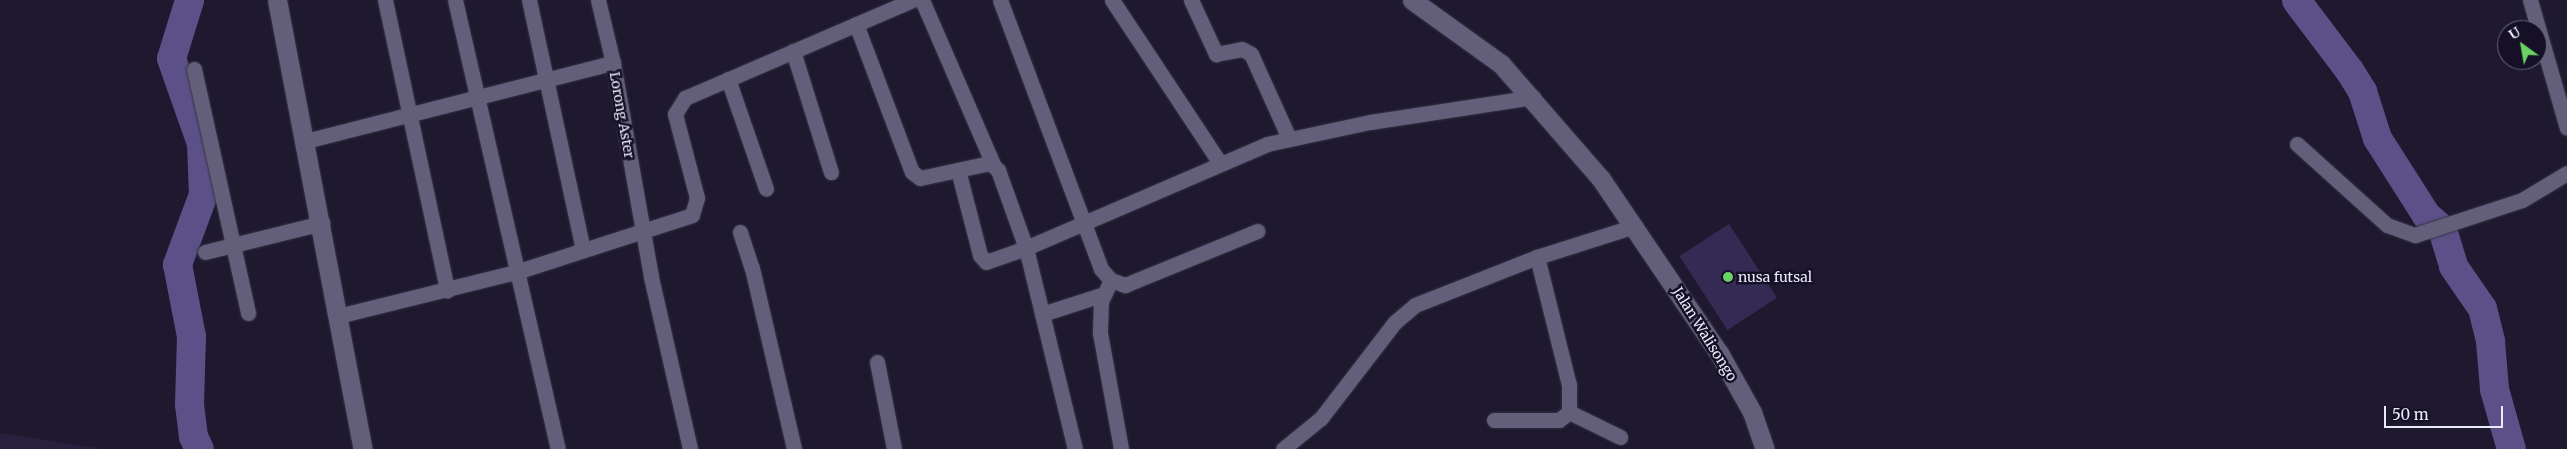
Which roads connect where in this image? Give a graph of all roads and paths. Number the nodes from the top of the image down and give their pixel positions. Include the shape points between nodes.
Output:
1 (277, 0) edge
2 (385, 0) edge
3 (455, 0) edge
4 (529, 0) edge
5 (598, 0) edge
6 (912, 0) edge
7 (922, 0) edge
8 (1000, 0) edge
9 (1112, 0) edge
10 (1191, 0) edge
11 (1412, 0) edge
12 (2530, 0) edge
13 (856, 24) junction
14 (793, 51) junction
15 (613, 63) junction
16 (194, 69) dead end
17 (545, 78) junction
18 (728, 79) junction
19 (477, 96) junction
20 (1533, 97) junction
21 (410, 115) junction
22 (2567, 128) edge
23 (1288, 138) junction
24 (306, 141) junction
25 (2297, 144) dead end
26 (1220, 163) junction
27 (993, 164) junction
28 (958, 170) junction
29 (831, 172) dead end
30 (2567, 173) edge
31 (766, 189) dead end
32 (1084, 222) junction
33 (322, 223) junction
34 (1635, 226) junction
35 (643, 231) junction
36 (1257, 231) dead end
37 (740, 232) dead end
38 (234, 244) junction
39 (1026, 248) junction
40 (583, 250) junction
41 (205, 252) dead end
42 (1537, 257) junction
43 (516, 272) junction
44 (1111, 280) junction
45 (446, 290) junction
46 (1104, 294) junction
47 (248, 313) dead end
48 (1042, 314) junction
49 (338, 316) junction
50 (877, 362) dead end
51 (1569, 412) junction
52 (1494, 420) dead end
53 (1620, 437) dead end
54 (363, 449) edge
55 (558, 449) edge
56 (690, 449) edge
57 (794, 449) edge
58 (894, 449) edge
59 (1075, 449) edge
60 (1121, 449) edge
61 (1283, 449) edge
62 (1765, 449) edge

1 - 24 street
2 - 21 street
3 - 19 street
4 - 17 street
5 - 15 street, Lorong Aster
6 - 13 street
7 - 27 street
8 - 32 street
9 - 26 street
10 - 23 street via 1216,54 1242,49 1251,54
11 - 20 street, Jalan Walisongo via 1488,52
12 - 22 street
13 - 14 street
13 - 28 street via 912,172 920,178
14 - 18 street
14 - 29 street
15 - 17 street
15 - 35 street, Lorong Aster
16 - 38 street
17 - 19 street
17 - 40 street
18 - 31 street
18 - 35 street via 684,98 675,114 698,198 692,215
19 - 21 street
19 - 43 street
20 - 23 street via 1380,120
20 - 34 street, Jalan Walisongo
21 - 24 street
21 - 45 street
23 - 26 street
24 - 33 street
25 - 30 street via 2387,225 2415,235 2522,200
26 - 32 street
27 - 28 street
27 - 39 street
28 - 39 street via 984,261
32 - 39 street
32 - 44 street via 1101,269
33 - 38 street
33 - 49 street
34 - 42 street
34 - 62 street, Jalan Walisongo via 1719,353 1752,412
35 - 40 street
35 - 56 street, Lorong Aster
36 - 44 street via 1125,285
37 - 57 street via 752,268
38 - 41 street
38 - 47 street
39 - 48 street
40 - 43 street
42 - 51 street via 1568,384
42 - 61 street via 1426,299 1405,312 1322,418
43 - 45 street
43 - 55 street
44 - 46 street
45 - 49 street
46 - 48 street
46 - 60 street via 1100,333
48 - 59 street
49 - 54 street
50 - 58 street
51 - 52 street via 1559,420
51 - 53 street

